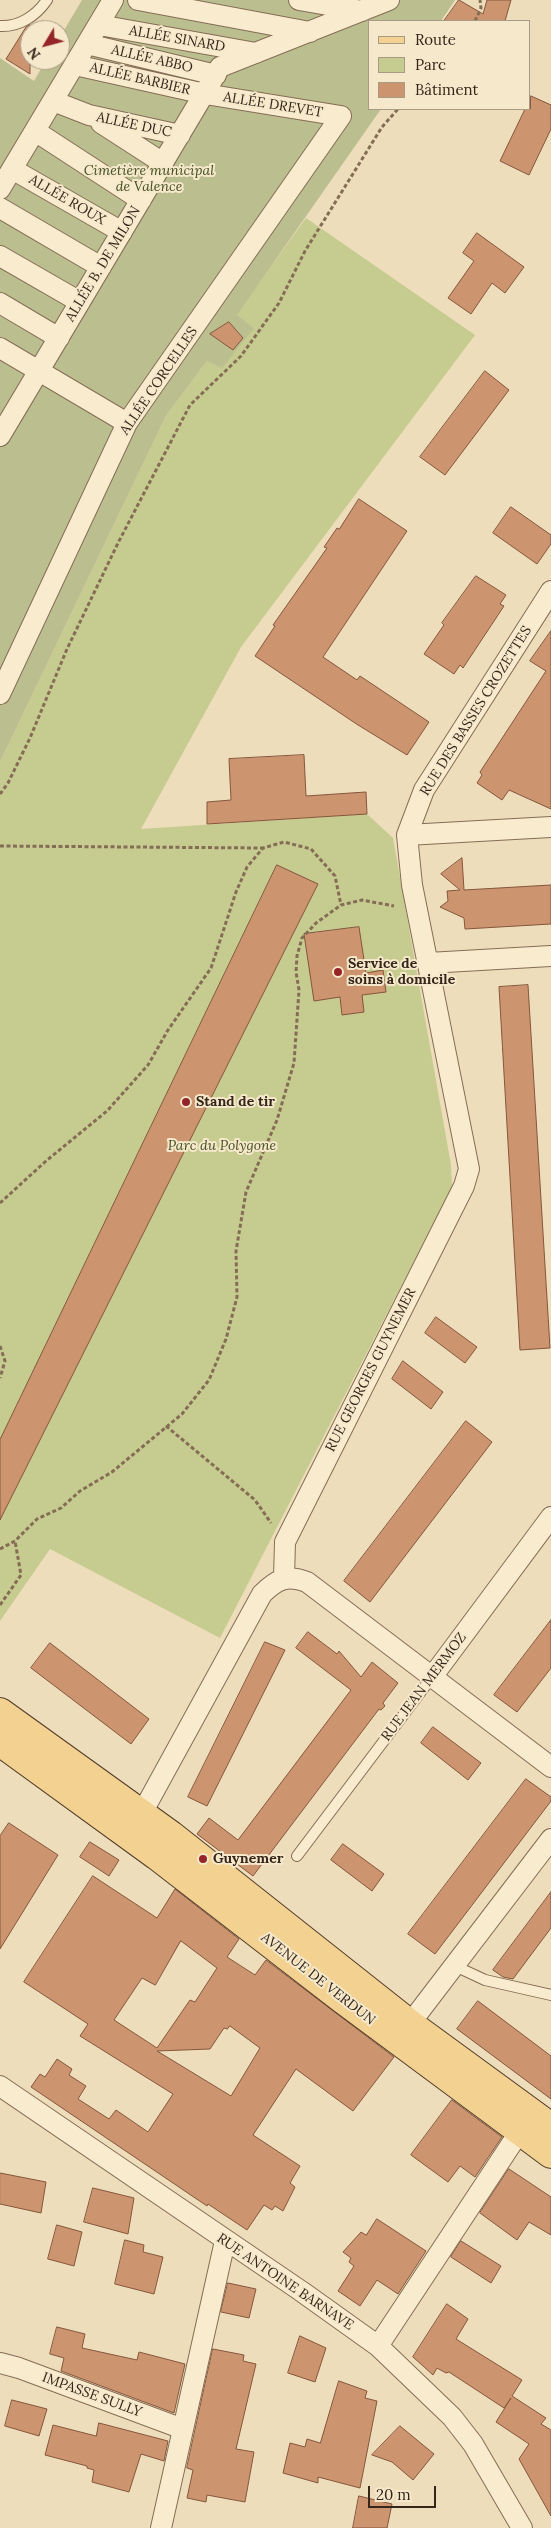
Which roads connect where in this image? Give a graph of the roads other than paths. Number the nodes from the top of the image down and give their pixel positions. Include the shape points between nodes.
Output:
1 (47, 0) edge
2 (113, 0) edge
3 (138, 0) edge
4 (299, 0) edge
5 (389, 0) edge
6 (362, 11) junction
7 (98, 25) junction
8 (0, 26) edge
9 (310, 32) junction
10 (87, 44) junction
11 (256, 53) junction
12 (75, 65) junction
13 (216, 75) junction
14 (205, 94) junction
15 (53, 101) junction
16 (89, 115) junction
17 (342, 116) joint
18 (35, 131) junction
19 (180, 135) junction
20 (163, 163) junction
21 (12, 169) junction
22 (0, 189) edge
23 (141, 200) junction
24 (0, 208) edge
25 (122, 232) junction
26 (0, 256) edge
27 (101, 267) junction
28 (80, 302) junction
29 (0, 303) edge
30 (58, 338) junction
31 (0, 348) edge
32 (39, 371) junction
33 (127, 423) junction
34 (0, 436) edge
35 (551, 592) edge
36 (0, 694) edge
37 (551, 827) edge
38 (407, 835) junction
39 (551, 956) edge
40 (428, 963) junction
41 (551, 1517) edge
42 (284, 1578) junction
43 (432, 1677) junction
44 (0, 1712) edge
45 (0, 1734) edge
46 (10, 1750) edge
47 (551, 1767) edge
48 (86, 1804) junction
49 (142, 1813) junction
50 (551, 1840) edge
51 (297, 1856) dead end
52 (456, 1966) junction
53 (551, 1995) edge
54 (404, 2032) junction
55 (0, 2086) edge
56 (551, 2127) edge
57 (520, 2131) junction
58 (551, 2154) edge
59 (225, 2240) junction
60 (378, 2346) junction
61 (0, 2363) edge
62 (183, 2429) junction
63 (161, 2528) edge
64 (522, 2528) edge

1 - 8 lane via 22,22
2 - 7 street
3 - 9 street
4 - 6 street
5 - 6 street, ALLÉE B. DE MILON
6 - 9 street, ALLÉE B. DE MILON
7 - 10 street
7 - 11 street, ALLÉE SINARD
9 - 11 street, ALLÉE B. DE MILON
10 - 12 street
10 - 13 street, ALLÉE ABBO
11 - 13 street, ALLÉE B. DE MILON via 220,67
12 - 14 street, ALLÉE BARBIER
12 - 15 street
13 - 14 street, ALLÉE B. DE MILON
14 - 17 street, ALLÉE DREVET
14 - 19 street, ALLÉE B. DE MILON
15 - 16 street, ALLÉE DUC
15 - 18 street
16 - 19 street, ALLÉE DUC
16 - 20 street, ALLÉE DUC
17 - 33 street, ALLÉE CORCELLES
18 - 21 street
18 - 23 street
19 - 20 street, ALLÉE B. DE MILON
20 - 23 street, ALLÉE B. DE MILON
21 - 22 street
21 - 25 street, ALLÉE ROUX
23 - 25 street, ALLÉE B. DE MILON
24 - 27 street
25 - 27 street, ALLÉE B. DE MILON
26 - 28 street
27 - 28 street, ALLÉE B. DE MILON
28 - 30 street, ALLÉE B. DE MILON
29 - 30 street
30 - 32 street, ALLÉE B. DE MILON
31 - 32 street
32 - 33 street
32 - 34 street, ALLÉE B. DE MILON
33 - 36 street, ALLÉE CORCELLES
35 - 38 street, RUE DES BASSES CROZETTES via 424,790
37 - 38 street
38 - 40 street, RUE GEORGES GUYNEMER
39 - 40 street
40 - 42 street, RUE GEORGES GUYNEMER via 469,1169 464,1186 285,1542
41 - 43 street, RUE JEAN MERMOZ
42 - 43 street via 295,1577 307,1582
42 - 49 street via 272,1583 262,1594
43 - 47 street
43 - 51 lane, RUE JEAN MERMOZ
44 - 49 main road, AVENUE DE VERDUN
45 - 46 lane
46 - 48 main road, AVENUE DE VERDUN
48 - 49 street via 108,1813 128,1816
48 - 54 main road, AVENUE DE VERDUN
49 - 54 main road, AVENUE DE VERDUN
50 - 52 street
52 - 53 lane via 484,1980
52 - 54 street
54 - 56 main road, AVENUE DE VERDUN
54 - 57 main road, AVENUE DE VERDUN
55 - 59 street, RUE ANTOINE BARNAVE
57 - 58 main road, AVENUE DE VERDUN
57 - 60 street
59 - 60 street, RUE ANTOINE BARNAVE
59 - 62 street
60 - 64 street, RUE ANTOINE BARNAVE via 452,2417 473,2444
61 - 62 street, IMPASSE SULLY
62 - 63 street

